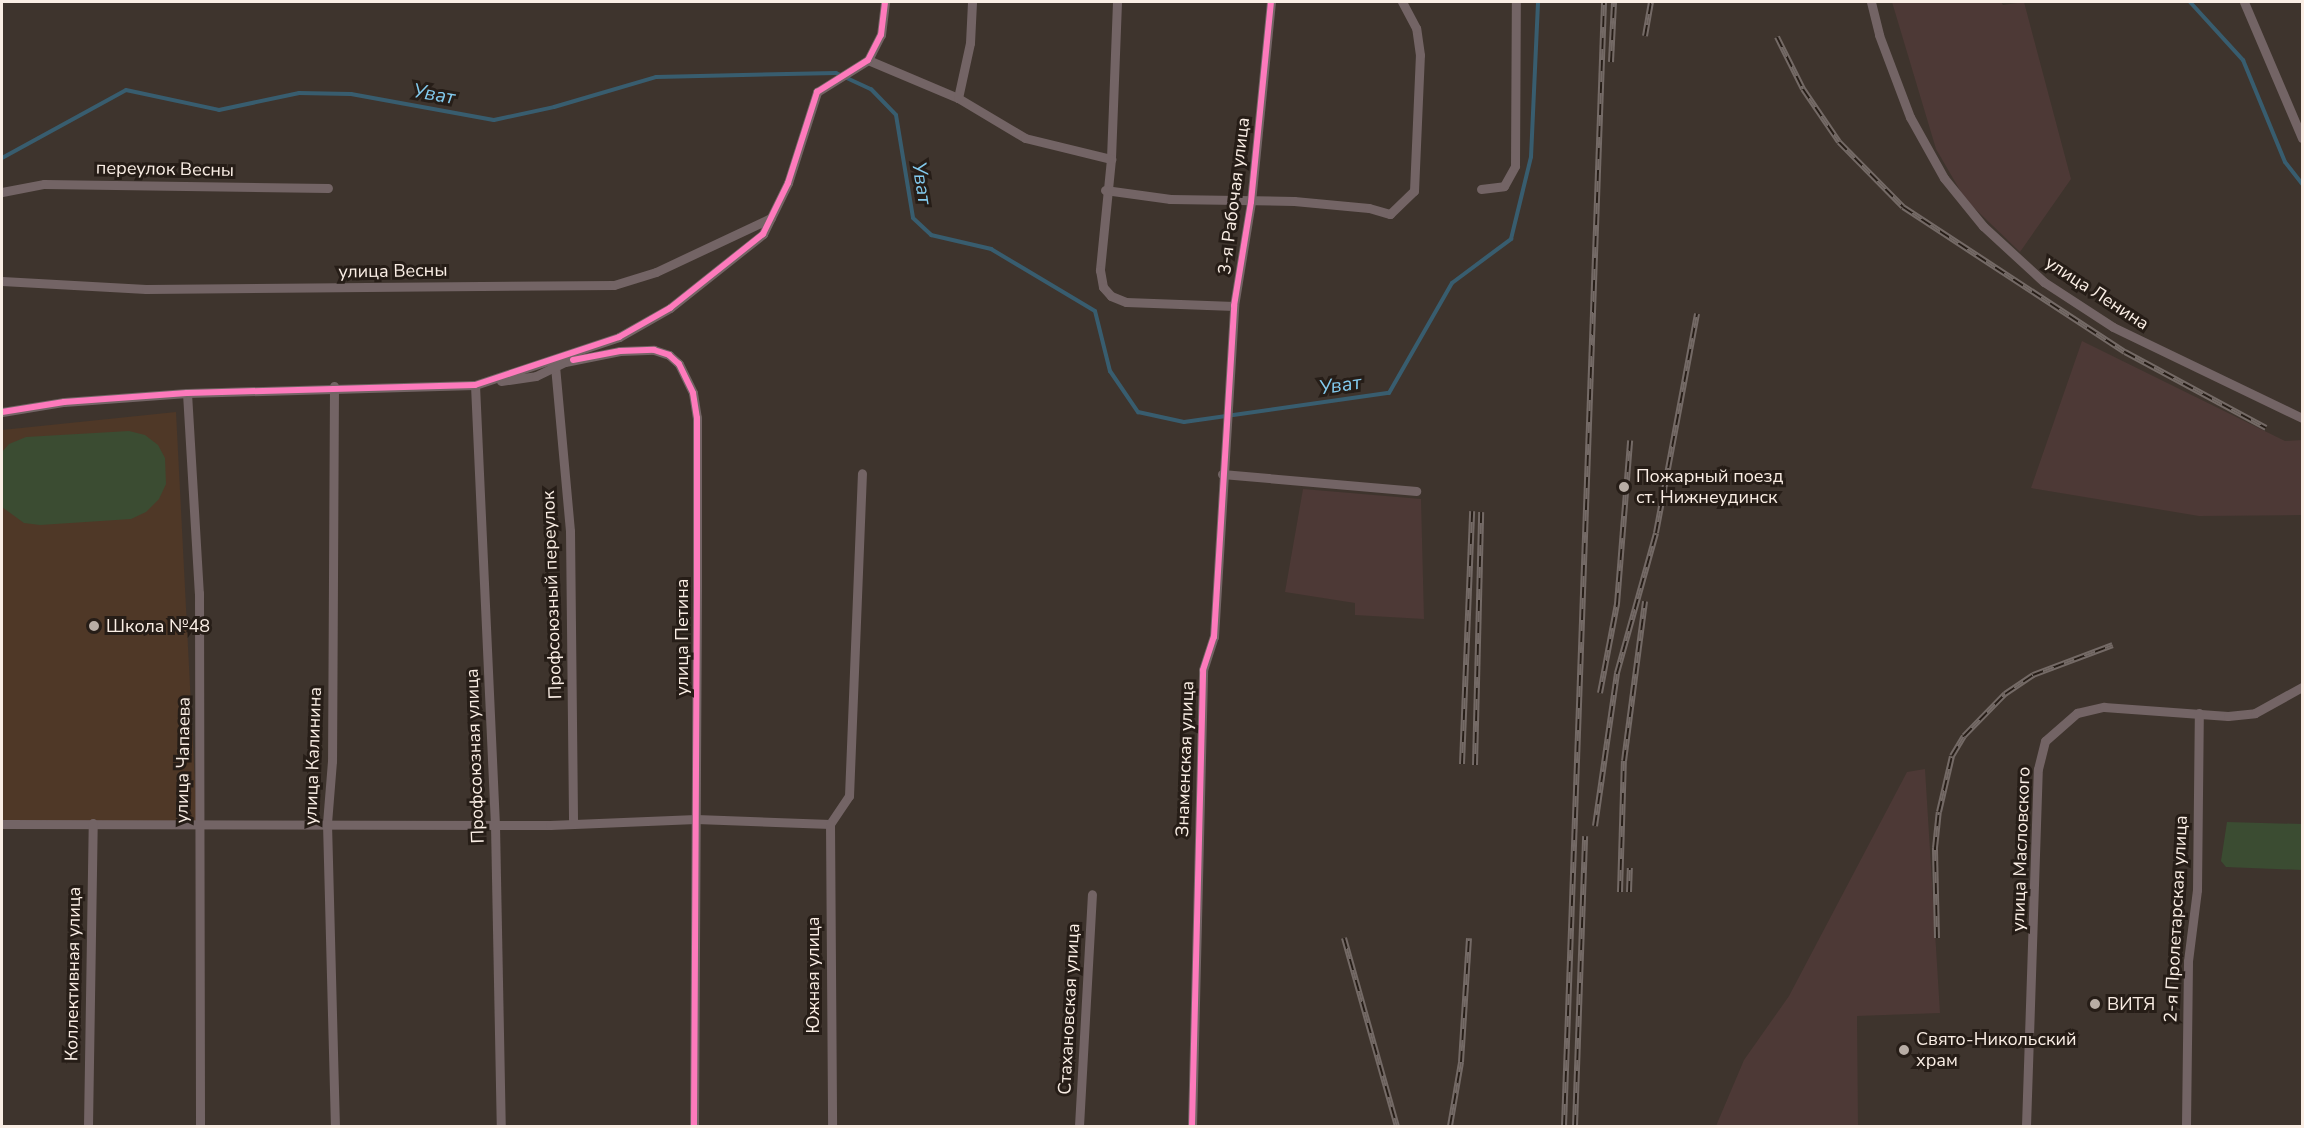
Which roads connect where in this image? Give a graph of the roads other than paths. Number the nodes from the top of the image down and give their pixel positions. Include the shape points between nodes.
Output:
1 (885, 2) edge
2 (972, 2) edge
3 (1117, 2) edge
4 (1271, 2) edge
5 (1401, 2) edge
6 (1516, 2) edge
7 (1871, 2) edge
8 (2244, 2) edge
9 (868, 60) junction
10 (958, 98) junction
11 (2302, 138) edge
12 (1111, 159) junction
13 (328, 188) dead end
14 (1481, 189) dead end
15 (1105, 190) junction
16 (2, 192) edge
17 (1251, 202) junction
18 (771, 218) junction
19 (2, 281) edge
20 (1234, 306) junction
21 (555, 366) junction
22 (475, 385) junction
23 (334, 386) junction
24 (187, 393) junction
25 (1229, 394) joint
26 (2, 412) edge
27 (2302, 418) edge
28 (862, 473) dead end
29 (1222, 474) junction
30 (1416, 490) dead end
31 (2302, 687) edge
32 (2199, 713) junction
33 (696, 819) junction
34 (93, 823) junction
35 (327, 823) junction
36 (2, 824) edge
37 (573, 824) junction
38 (830, 824) junction
39 (495, 825) junction
40 (199, 826) junction
41 (1092, 894) dead end
42 (88, 1126) edge
43 (200, 1126) edge
44 (335, 1126) edge
45 (501, 1126) edge
46 (694, 1126) edge
47 (832, 1126) edge
48 (1079, 1126) edge
49 (1192, 1126) edge
50 (2026, 1126) edge
51 (2186, 1126) edge

1 - 9 street via 881,35
2 - 10 street via 970,43
3 - 12 street
4 - 17 street, 3-я Рабочая улица
5 - 17 street via 1416,28 1420,55 1414,191 1390,214 1294,201
6 - 14 street via 1515,166 1504,186
7 - 27 street, улица Ленина via 1879,35 1910,117 1944,178 1983,226 2044,282 2113,327
8 - 11 street
9 - 10 street
9 - 18 street via 817,93 788,183
10 - 12 street via 1025,138
12 - 15 street
13 - 16 street, переулок Весны via 45,184
15 - 17 street via 1170,199
15 - 20 street via 1100,278 1111,296 1126,302 1165,306
17 - 20 street, 3-я Рабочая улица
18 - 19 street, улица Весны via 656,273 614,285 146,289
18 - 22 street via 763,234 729,265 670,308 619,337
20 - 25 street, 3-я Рабочая улица
21 - 22 street, улица Петина via 536,376
21 - 33 street, улица Петина via 620,351 654,350 679,364 693,393 697,418
21 - 37 street, Профсоюзный переулок via 570,531
22 - 23 street
22 - 39 street, Профсоюзная улица
23 - 24 street
23 - 35 street, улица Калинина via 332,761
24 - 26 street via 64,402
24 - 40 street, улица Чапаева via 199,593
25 - 29 street, Знаменская улица
28 - 38 street via 849,796
29 - 30 street
29 - 49 street, Знаменская улица via 1214,637 1203,679
31 - 32 street, улица Масловского via 2255,713
32 - 50 street, улица Масловского via 2104,707 2077,713 2045,741 2038,769
32 - 51 street, 2-я Пролетарская улица via 2197,891 2188,961
33 - 37 street
33 - 38 street
33 - 46 street, улица Петина
34 - 36 street
34 - 40 street
34 - 42 street, Коллективная улица
35 - 39 street
35 - 40 street
35 - 44 street, улица Калинина
37 - 39 street
38 - 47 street, Южная улица
39 - 45 street, Профсоюзная улица
40 - 43 street, улица Чапаева
41 - 48 street, Стахановская улица

